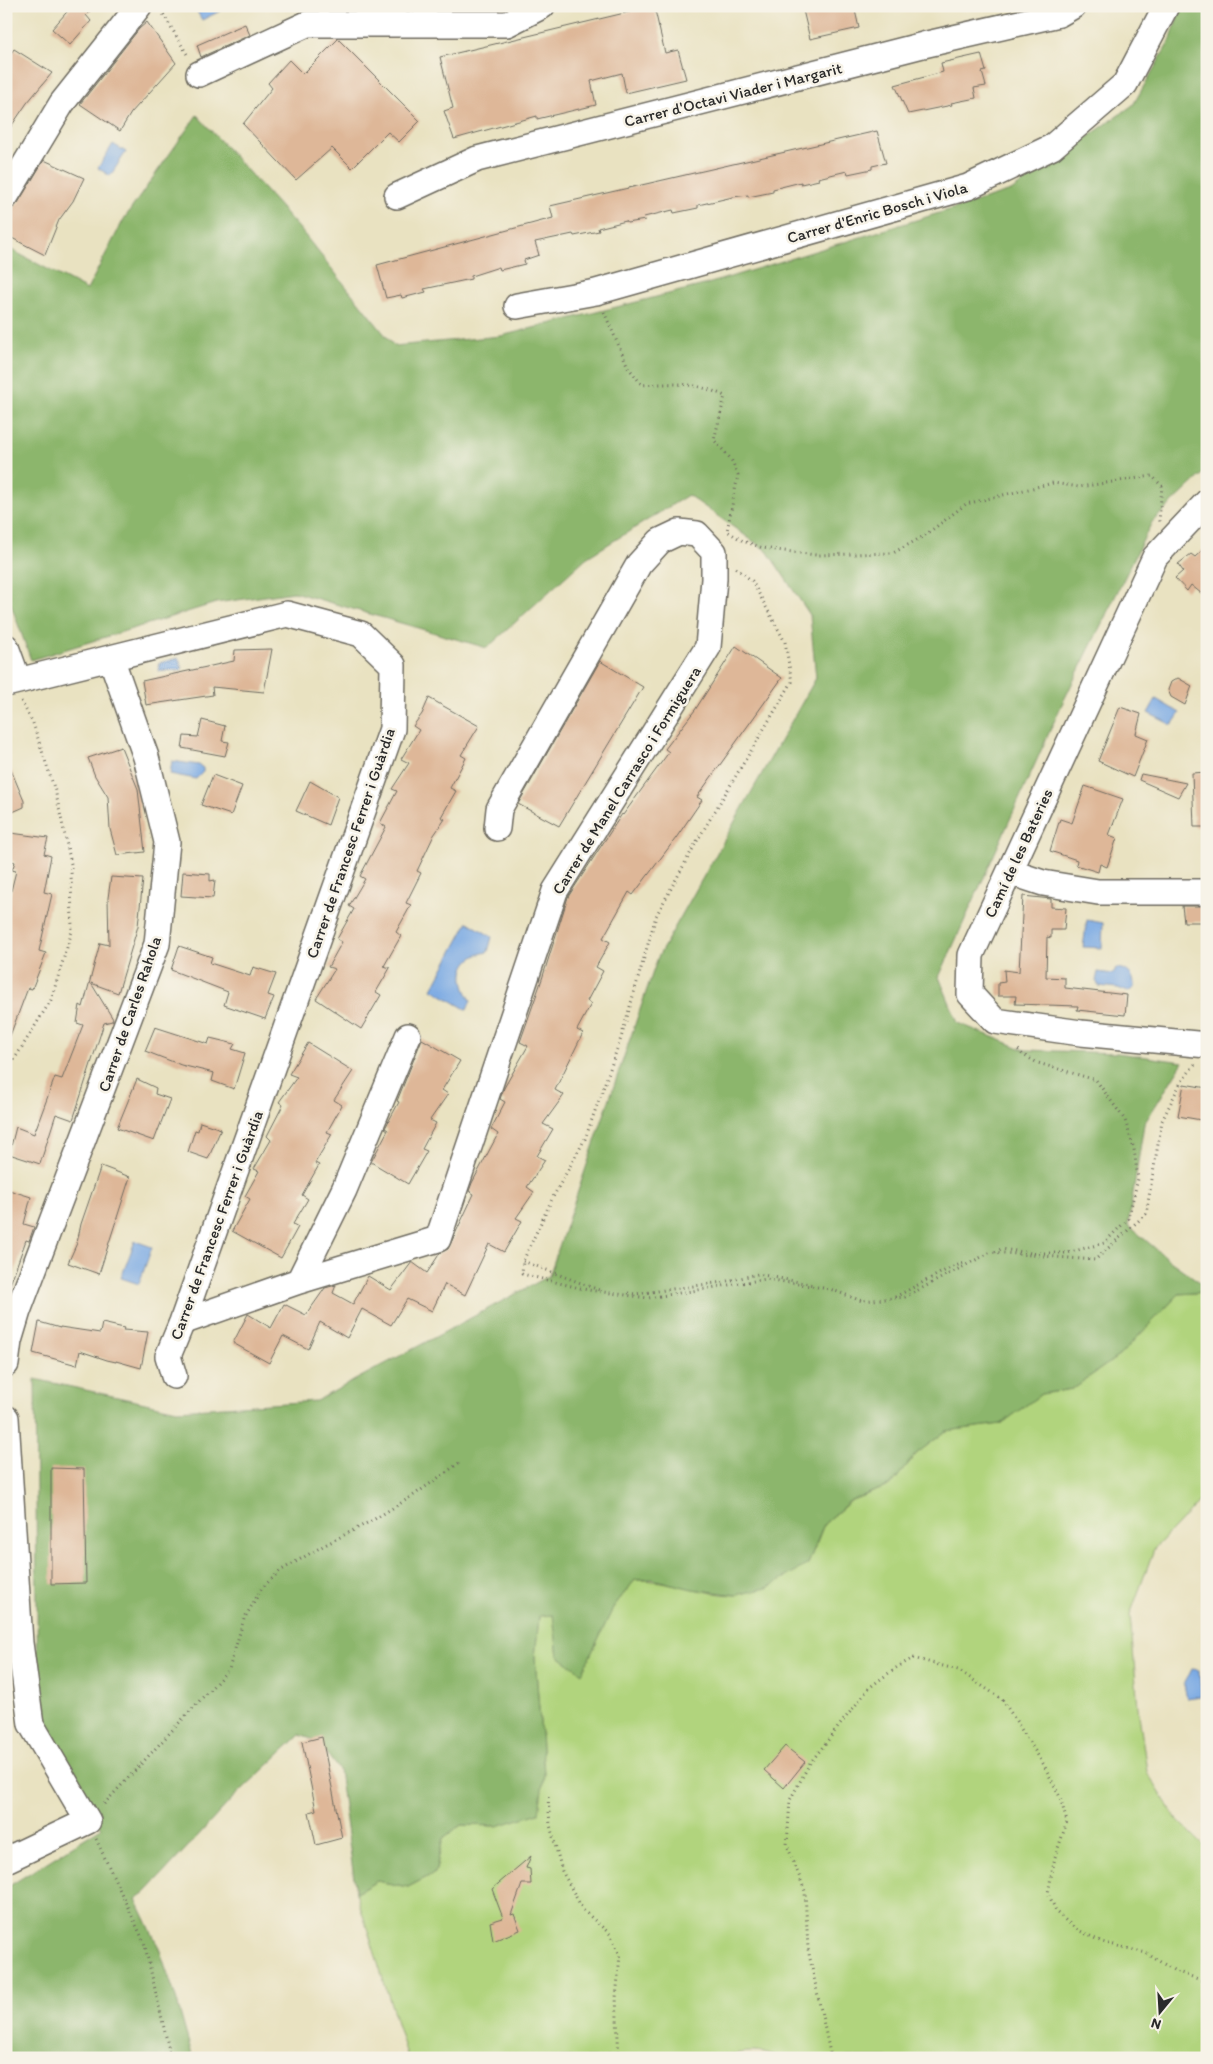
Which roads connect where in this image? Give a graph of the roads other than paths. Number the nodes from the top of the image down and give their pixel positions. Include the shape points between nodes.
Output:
1 (139, 6) edge
2 (542, 6) edge
3 (1072, 6) edge
4 (1166, 6) edge
5 (199, 74) road end
6 (6, 196) edge
7 (397, 196) dead end
8 (517, 306) dead end
9 (1207, 502) edge
10 (6, 647) edge
11 (111, 658) junction
12 (12, 682) edge
13 (497, 828) dead end
14 (1010, 872) junction
15 (1207, 892) edge
16 (408, 1036) dead end
17 (1202, 1053) edge
18 (299, 1281) junction
19 (182, 1322) junction
20 (6, 1364) edge
21 (174, 1376) dead end
22 (6, 1418) edge
23 (6, 1860) edge

1 - 6 street via 62,103
2 - 5 street via 507,24 307,24
3 - 7 street, Carrer d'Octavi Viader i Margarit via 1060,14 923,45 477,159
4 - 8 street, Carrer d'Enric Bosch i Viola via 1125,84 1052,147 968,187 596,292
9 - 14 street, Camí de les Bateries via 1155,557
10 - 12 street
11 - 12 street, Carrer de Francesc Ferrer i Guàrdia
11 - 19 street, Carrer de Francesc Ferrer i Guàrdia via 287,614 361,634 393,665 392,729
11 - 20 street, Carrer de Carles Rahola via 146,757 167,842 157,944 18,1311
13 - 18 street, Carrer de Manel Carrasco i Formiguera via 499,809 638,564 660,541 679,532 697,534 714,552 708,647 555,892 438,1239
14 - 15 street via 1043,883 1098,892
14 - 17 street, Camí de les Bateries via 971,955 970,994 995,1021
16 - 18 street via 344,1190
18 - 19 street, Carrer de Manel Carrasco i Formiguera
19 - 21 street, Carrer de Francesc Ferrer i Guàrdia via 168,1356
22 - 23 street via 20,1643 30,1724 88,1822

